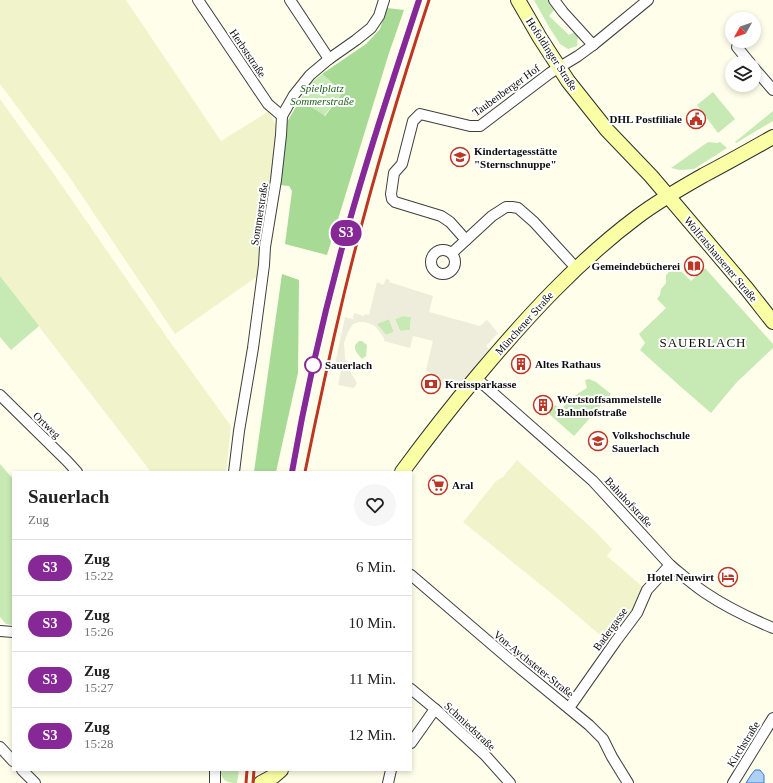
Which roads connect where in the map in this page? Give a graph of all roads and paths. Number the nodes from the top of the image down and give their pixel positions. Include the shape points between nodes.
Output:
1 (198, 0) edge
2 (290, 0) edge
3 (384, 0) edge
4 (518, 0) edge
5 (554, 0) edge
6 (648, 0) edge
7 (593, 45) junction
8 (738, 48) edge
9 (744, 56) edge
10 (329, 59) junction
11 (558, 67) junction
12 (761, 76) edge
13 (773, 90) edge
14 (282, 116) junction
15 (773, 137) edge
16 (668, 196) junction
17 (466, 240) junction
18 (452, 253) dead end
19 (576, 268) junction
20 (773, 322) edge
21 (476, 378) junction
22 (0, 395) edge
23 (76, 471) edge
24 (234, 471) edge
25 (403, 471) edge
26 (670, 565) junction
27 (412, 576) edge
28 (773, 628) edge
29 (0, 631) edge
30 (12, 632) edge
31 (412, 690) edge
32 (569, 708) junction
33 (435, 709) junction
34 (773, 718) edge
35 (412, 742) edge
36 (0, 747) edge
37 (12, 760) edge
38 (23, 771) edge
39 (215, 771) edge
40 (280, 771) edge
41 (392, 771) edge
42 (34, 783) edge
43 (215, 783) edge
44 (261, 783) edge
45 (388, 783) edge
46 (510, 783) edge
47 (628, 783) edge
48 (733, 783) edge

1 - 14 street, Herbststraße via 268,104
2 - 10 street
3 - 10 street, Sommerstraße via 379,16 371,28
4 - 11 main road, Hofoldinger Straße
5 - 7 street
6 - 7 street, Taubenberger Hof
7 - 11 street, Taubenberger Hof
8 - 9 street
10 - 14 street, Sommerstraße via 301,85
11 - 16 main road, Hofoldinger Straße via 608,130
11 - 17 street, Taubenberger Hof via 480,126 420,114 413,121 402,164 394,174 392,199 441,216
12 - 13 street
14 - 24 street, Sommerstraße via 276,180
15 - 16 main road, Münchener Straße
16 - 19 main road, Münchener Straße via 627,225
16 - 20 main road, Wolfratshausener Straße
17 - 18 street
17 - 19 street via 492,216 506,207 515,207 534,222
19 - 21 main road, Münchener Straße via 524,321
21 - 25 main road, Münchener Straße
21 - 26 street, Bahnhofstraße via 593,481
22 - 23 street, Ortweg
26 - 28 street, Bahnhofstraße via 704,592
26 - 32 street, Badergasse via 647,590 637,613
27 - 32 street, Von-Aychsteter-Straße
29 - 30 street
31 - 33 street, Schmiedstraße
32 - 47 street, Von-Aychsteter-Straße via 603,739
33 - 35 street
33 - 46 street, Schmiedstraße via 485,755
34 - 48 street, Kirchstraße
36 - 37 street
38 - 42 street
39 - 43 street
40 - 44 main road
41 - 45 street

